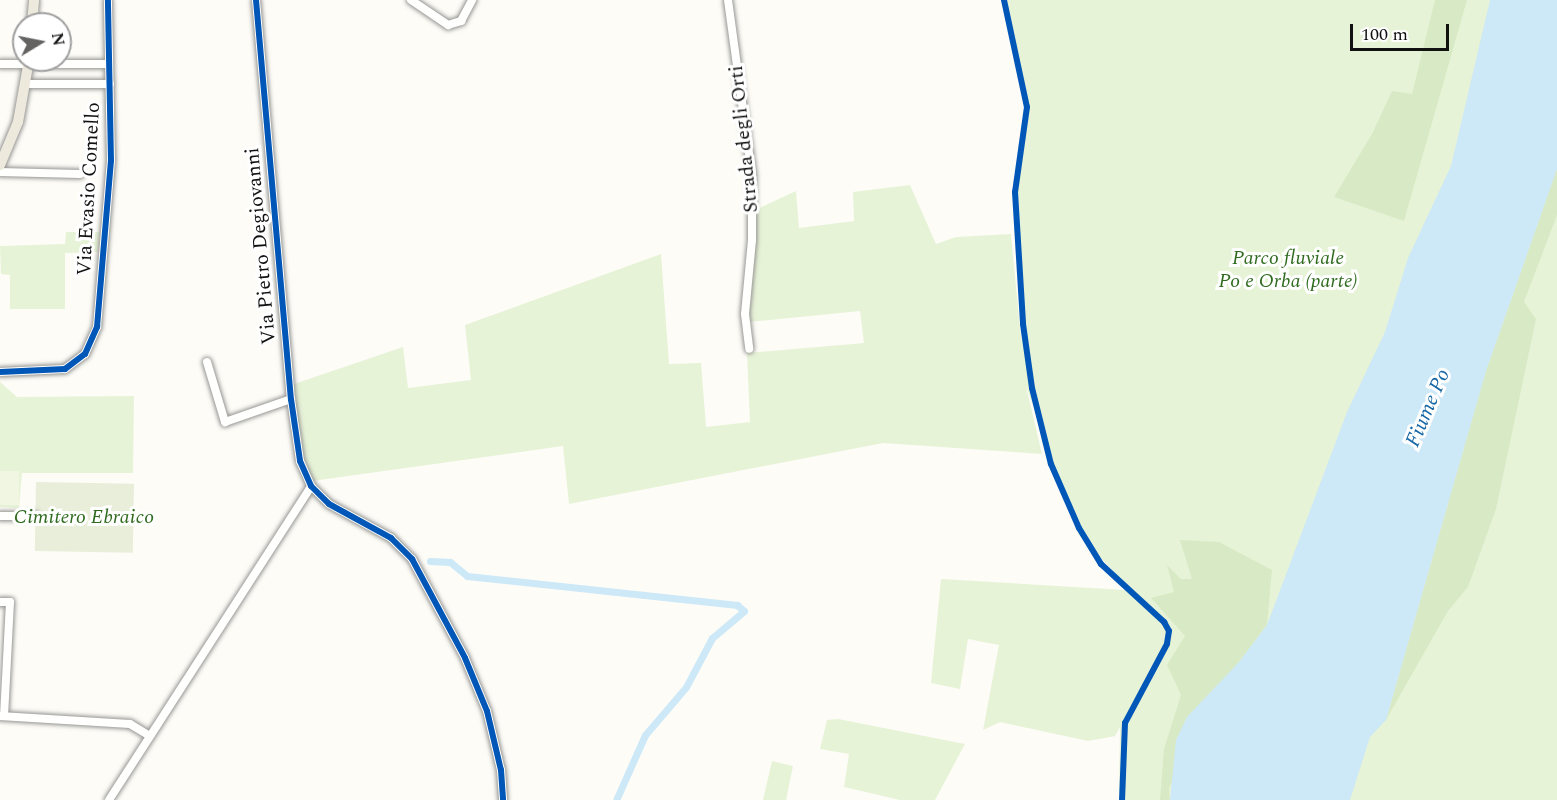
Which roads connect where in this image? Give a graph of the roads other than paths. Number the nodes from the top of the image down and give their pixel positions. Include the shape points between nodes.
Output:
1 (108, 0) edge
2 (256, 0) edge
3 (411, 0) edge
4 (472, 0) edge
5 (729, 0) edge
6 (72, 64) edge
7 (109, 64) junction
8 (28, 72) edge
9 (26, 84) junction
10 (110, 84) junction
11 (0, 165) edge
12 (0, 172) edge
13 (80, 174) dead end
14 (750, 349) dead end
15 (207, 362) dead end
16 (0, 372) edge
17 (291, 399) junction
18 (311, 486) junction
19 (0, 516) edge
20 (35, 516) dead end
21 (0, 602) edge
22 (2, 716) edge
23 (148, 735) junction
24 (109, 800) edge
25 (503, 800) edge

1 - 7 street, Via Evasio Comello
2 - 17 street, Via Pietro Degiovanni
3 - 4 street via 448,25 461,21
5 - 14 street, Strada degli Orti via 752,176 752,240 745,314
6 - 7 street
7 - 10 street, Via Evasio Comello
8 - 9 main road
9 - 10 street
9 - 11 main road via 18,122
10 - 16 street, Via Evasio Comello via 111,161 97,327 91,344 76,363 65,369
12 - 13 street
15 - 17 street via 225,422
17 - 18 street, Via Pietro Degiovanni via 296,448
18 - 23 street via 174,702
18 - 25 street via 329,504 391,538 412,558 465,658 487,711 499,760
19 - 20 street
21 - 22 street via 10,602
22 - 23 street via 130,724
23 - 24 street

